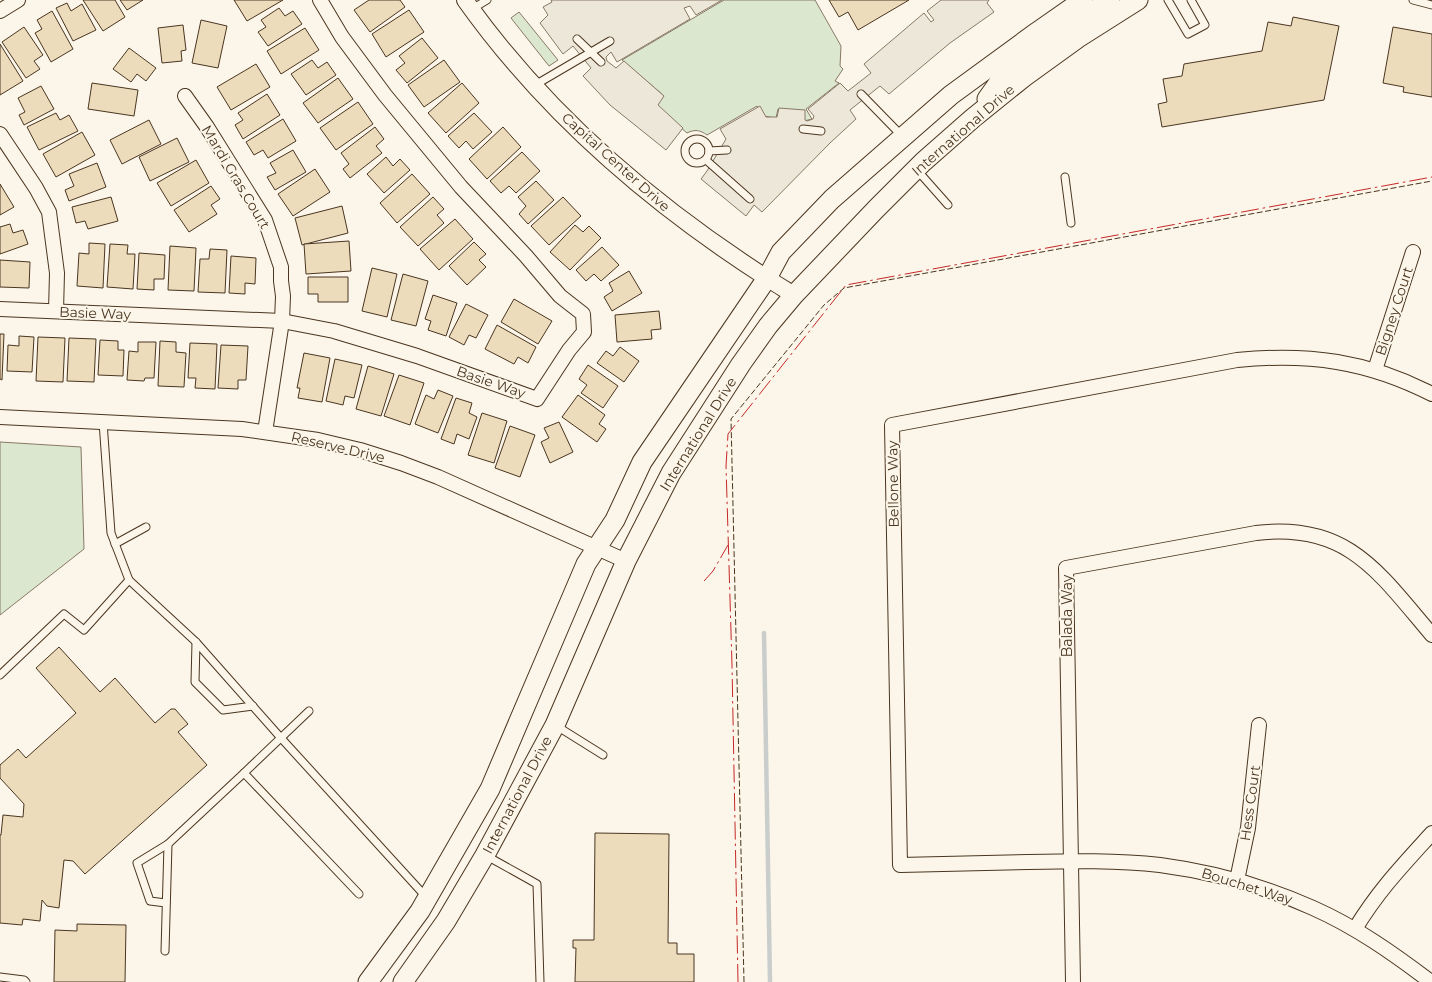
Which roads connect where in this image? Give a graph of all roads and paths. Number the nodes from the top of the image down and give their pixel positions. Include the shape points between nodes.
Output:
1 (18, 0) edge
2 (320, 0) edge
3 (486, 0) edge
4 (1083, 0) edge
5 (1110, 0) edge
6 (1138, 0) edge
7 (1168, 0) edge
8 (1192, 0) edge
9 (1413, 0) edge
10 (468, 4) edge
11 (1432, 5) edge
12 (0, 11) edge
13 (577, 39) dead end
14 (610, 41) dead end
15 (590, 53) junction
16 (601, 62) dead end
17 (535, 85) junction
18 (861, 94) dead end
19 (184, 96) dead end
20 (973, 118) junction
21 (803, 129) dead end
22 (821, 131) dead end
23 (0, 134) edge
24 (903, 137) junction
25 (727, 150) dead end
26 (709, 151) junction
27 (706, 160) junction
28 (916, 169) junction
29 (1065, 177) dead end
30 (750, 199) dead end
31 (948, 205) dead end
32 (1072, 223) dead end
33 (1413, 252) dead end
34 (767, 278) junction
35 (794, 295) junction
36 (0, 309) edge
37 (56, 311) junction
38 (282, 321) junction
39 (1375, 370) junction
40 (1432, 394) edge
41 (0, 417) edge
42 (103, 422) junction
43 (265, 432) junction
44 (146, 527) dead end
45 (115, 544) junction
46 (598, 548) junction
47 (626, 561) junction
48 (128, 580) junction
49 (1432, 635) edge
50 (196, 642) junction
51 (0, 675) edge
52 (253, 706) junction
53 (310, 711) dead end
54 (1260, 724) dead end
55 (555, 725) junction
56 (281, 738) junction
57 (603, 755) dead end
58 (244, 773) junction
59 (1432, 833) edge
60 (168, 844) junction
61 (485, 855) junction
62 (1071, 861) junction
63 (1237, 880) junction
64 (358, 894) dead end
65 (428, 898) junction
66 (166, 903) junction
67 (1355, 929) junction
68 (165, 951) dead end
69 (0, 977) edge
70 (26, 982) edge
71 (368, 982) edge
72 (403, 982) edge
73 (540, 982) edge
74 (1073, 982) edge
75 (1431, 982) edge

1 - 12 street
2 - 38 street, Basie Way via 342,37 385,95 461,188 560,296 583,314 584,332 537,399 391,348 334,331
3 - 10 lane
4 - 24 main road, International Drive via 951,96
5 - 20 main road via 1009,68
6 - 20 main road, International Drive via 1070,44
7 - 8 lane via 1188,34 1206,25
9 - 11 lane
10 - 17 street, Capital Center Drive
13 - 15 lane
14 - 15 lane
15 - 16 lane
15 - 17 lane
17 - 34 street, Capital Center Drive via 625,174 714,243
18 - 24 lane
19 - 38 street, Mardi Gras Court via 265,220 281,267
20 - 28 main road, International Drive
21 - 22 lane
23 - 37 street via 48,212 57,273
24 - 34 main road, International Drive via 832,199 782,252
25 - 26 lane
26 - 27 lane
26 - 27 lane via 701,140 692,140 686,147 689,159 697,163
27 - 30 lane
28 - 31 lane
28 - 35 main road, International Drive
29 - 32 lane
33 - 39 street, Bigney Court
34 - 35 street, Capital Center Drive
34 - 46 main road, International Drive via 642,462
35 - 47 main road, International Drive via 741,364 671,473
36 - 37 street, Basie Way
37 - 38 street, Basie Way
38 - 43 street, Mardi Gras Court
39 - 40 street, Bellone Way
39 - 62 street, Bellone Way via 1310,358 1237,360 892,425 900,865
41 - 42 street, Reserve Drive
42 - 43 street, Reserve Drive
42 - 45 lane via 111,533
43 - 46 street, Reserve Drive via 318,440 401,463
44 - 45 lane
45 - 48 lane
46 - 47 street, Reserve Drive
46 - 65 main road, International Drive via 586,564 490,789
47 - 55 main road, International Drive
48 - 50 lane
48 - 51 lane via 84,630 64,614
49 - 62 street, Balada Way via 1375,569 1357,554 1320,536 1297,532 1256,533 1066,568
50 - 52 lane
50 - 52 lane via 194,682 223,710
52 - 56 lane
53 - 56 lane
54 - 63 street, Hess Court via 1248,828
55 - 57 lane
55 - 61 main road, International Drive
56 - 58 lane
56 - 65 lane
58 - 60 lane
58 - 64 lane
59 - 67 street via 1386,882
60 - 66 lane
60 - 66 lane via 137,864 150,901
61 - 72 main road, International Drive via 446,921
61 - 73 lane via 537,884
62 - 63 street, Bouchet Way via 1159,865
62 - 74 street, Balada Way
63 - 67 street, Bouchet Way via 1314,908
65 - 71 main road, International Drive
66 - 68 lane
67 - 75 street, Bouchet Way
69 - 70 lane

